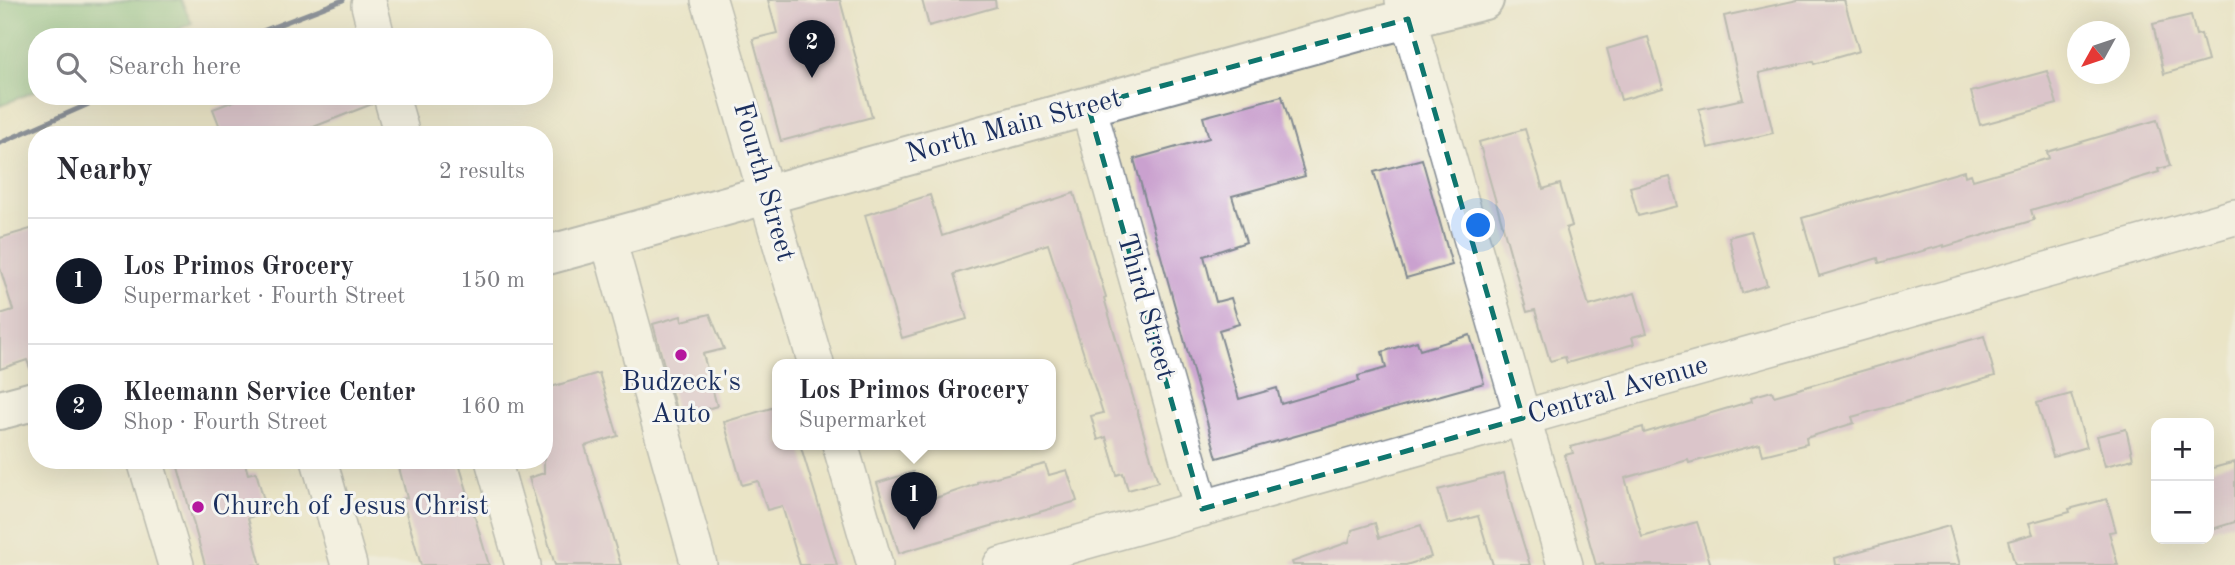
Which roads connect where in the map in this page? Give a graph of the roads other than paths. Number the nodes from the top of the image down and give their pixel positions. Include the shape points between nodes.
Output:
1 (709, 0) edge
2 (1484, 0) edge
3 (1405, 9) edge
4 (394, 105) edge
5 (1088, 106) junction
6 (399, 126) edge
7 (766, 195) junction
8 (2235, 217) edge
9 (608, 239) junction
10 (553, 254) edge
11 (815, 359) edge
12 (28, 402) edge
13 (0, 410) edge
14 (1523, 418) junction
15 (842, 450) edge
16 (148, 469) edge
17 (322, 469) edge
18 (496, 469) edge
19 (1202, 509) junction
20 (176, 565) edge
21 (349, 565) edge
22 (523, 565) edge
23 (699, 565) edge
24 (875, 565) edge
25 (1001, 565) edge
26 (1565, 565) edge

1 - 7 street, Fourth Street
2 - 3 main road, North Main Street
3 - 5 main road, North Main Street
3 - 14 street
4 - 6 street
5 - 7 main road, North Main Street
5 - 19 street, Third Street
7 - 9 main road, North Main Street
7 - 11 street, Fourth Street
8 - 14 street, Central Avenue
9 - 10 main road, North Main Street
9 - 23 street
12 - 13 main road
14 - 19 street, Central Avenue
14 - 26 street
15 - 24 street
16 - 20 street
17 - 21 street
18 - 22 street
19 - 25 street, Central Avenue

